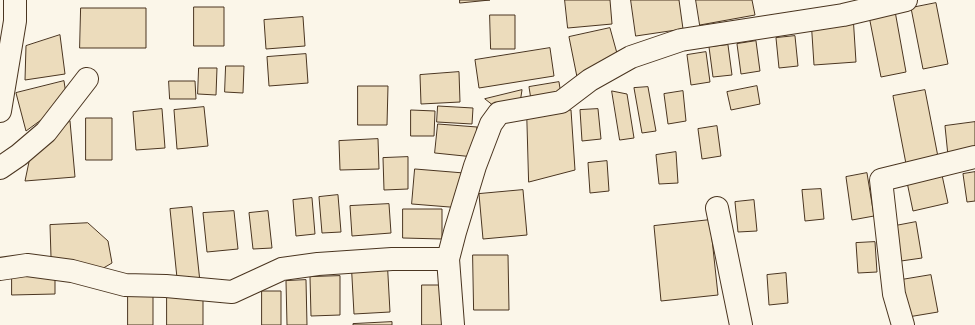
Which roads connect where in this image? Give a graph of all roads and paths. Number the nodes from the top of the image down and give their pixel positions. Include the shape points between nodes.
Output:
1 (15, 0) edge
2 (906, 0) edge
3 (87, 79) dead end
4 (0, 111) edge
5 (975, 157) edge
6 (0, 168) edge
7 (717, 208) dead end
8 (448, 259) junction
9 (0, 269) edge
10 (453, 325) edge
11 (741, 325) edge
12 (903, 325) edge

1 - 4 street
2 - 8 street via 843,15 681,40 631,57 590,80 561,102 499,113 491,124 475,166
3 - 6 street via 46,132
5 - 12 street via 882,180 894,294
7 - 11 street
8 - 9 street via 392,259 282,269 232,292 125,285 72,271 27,265
8 - 10 street

